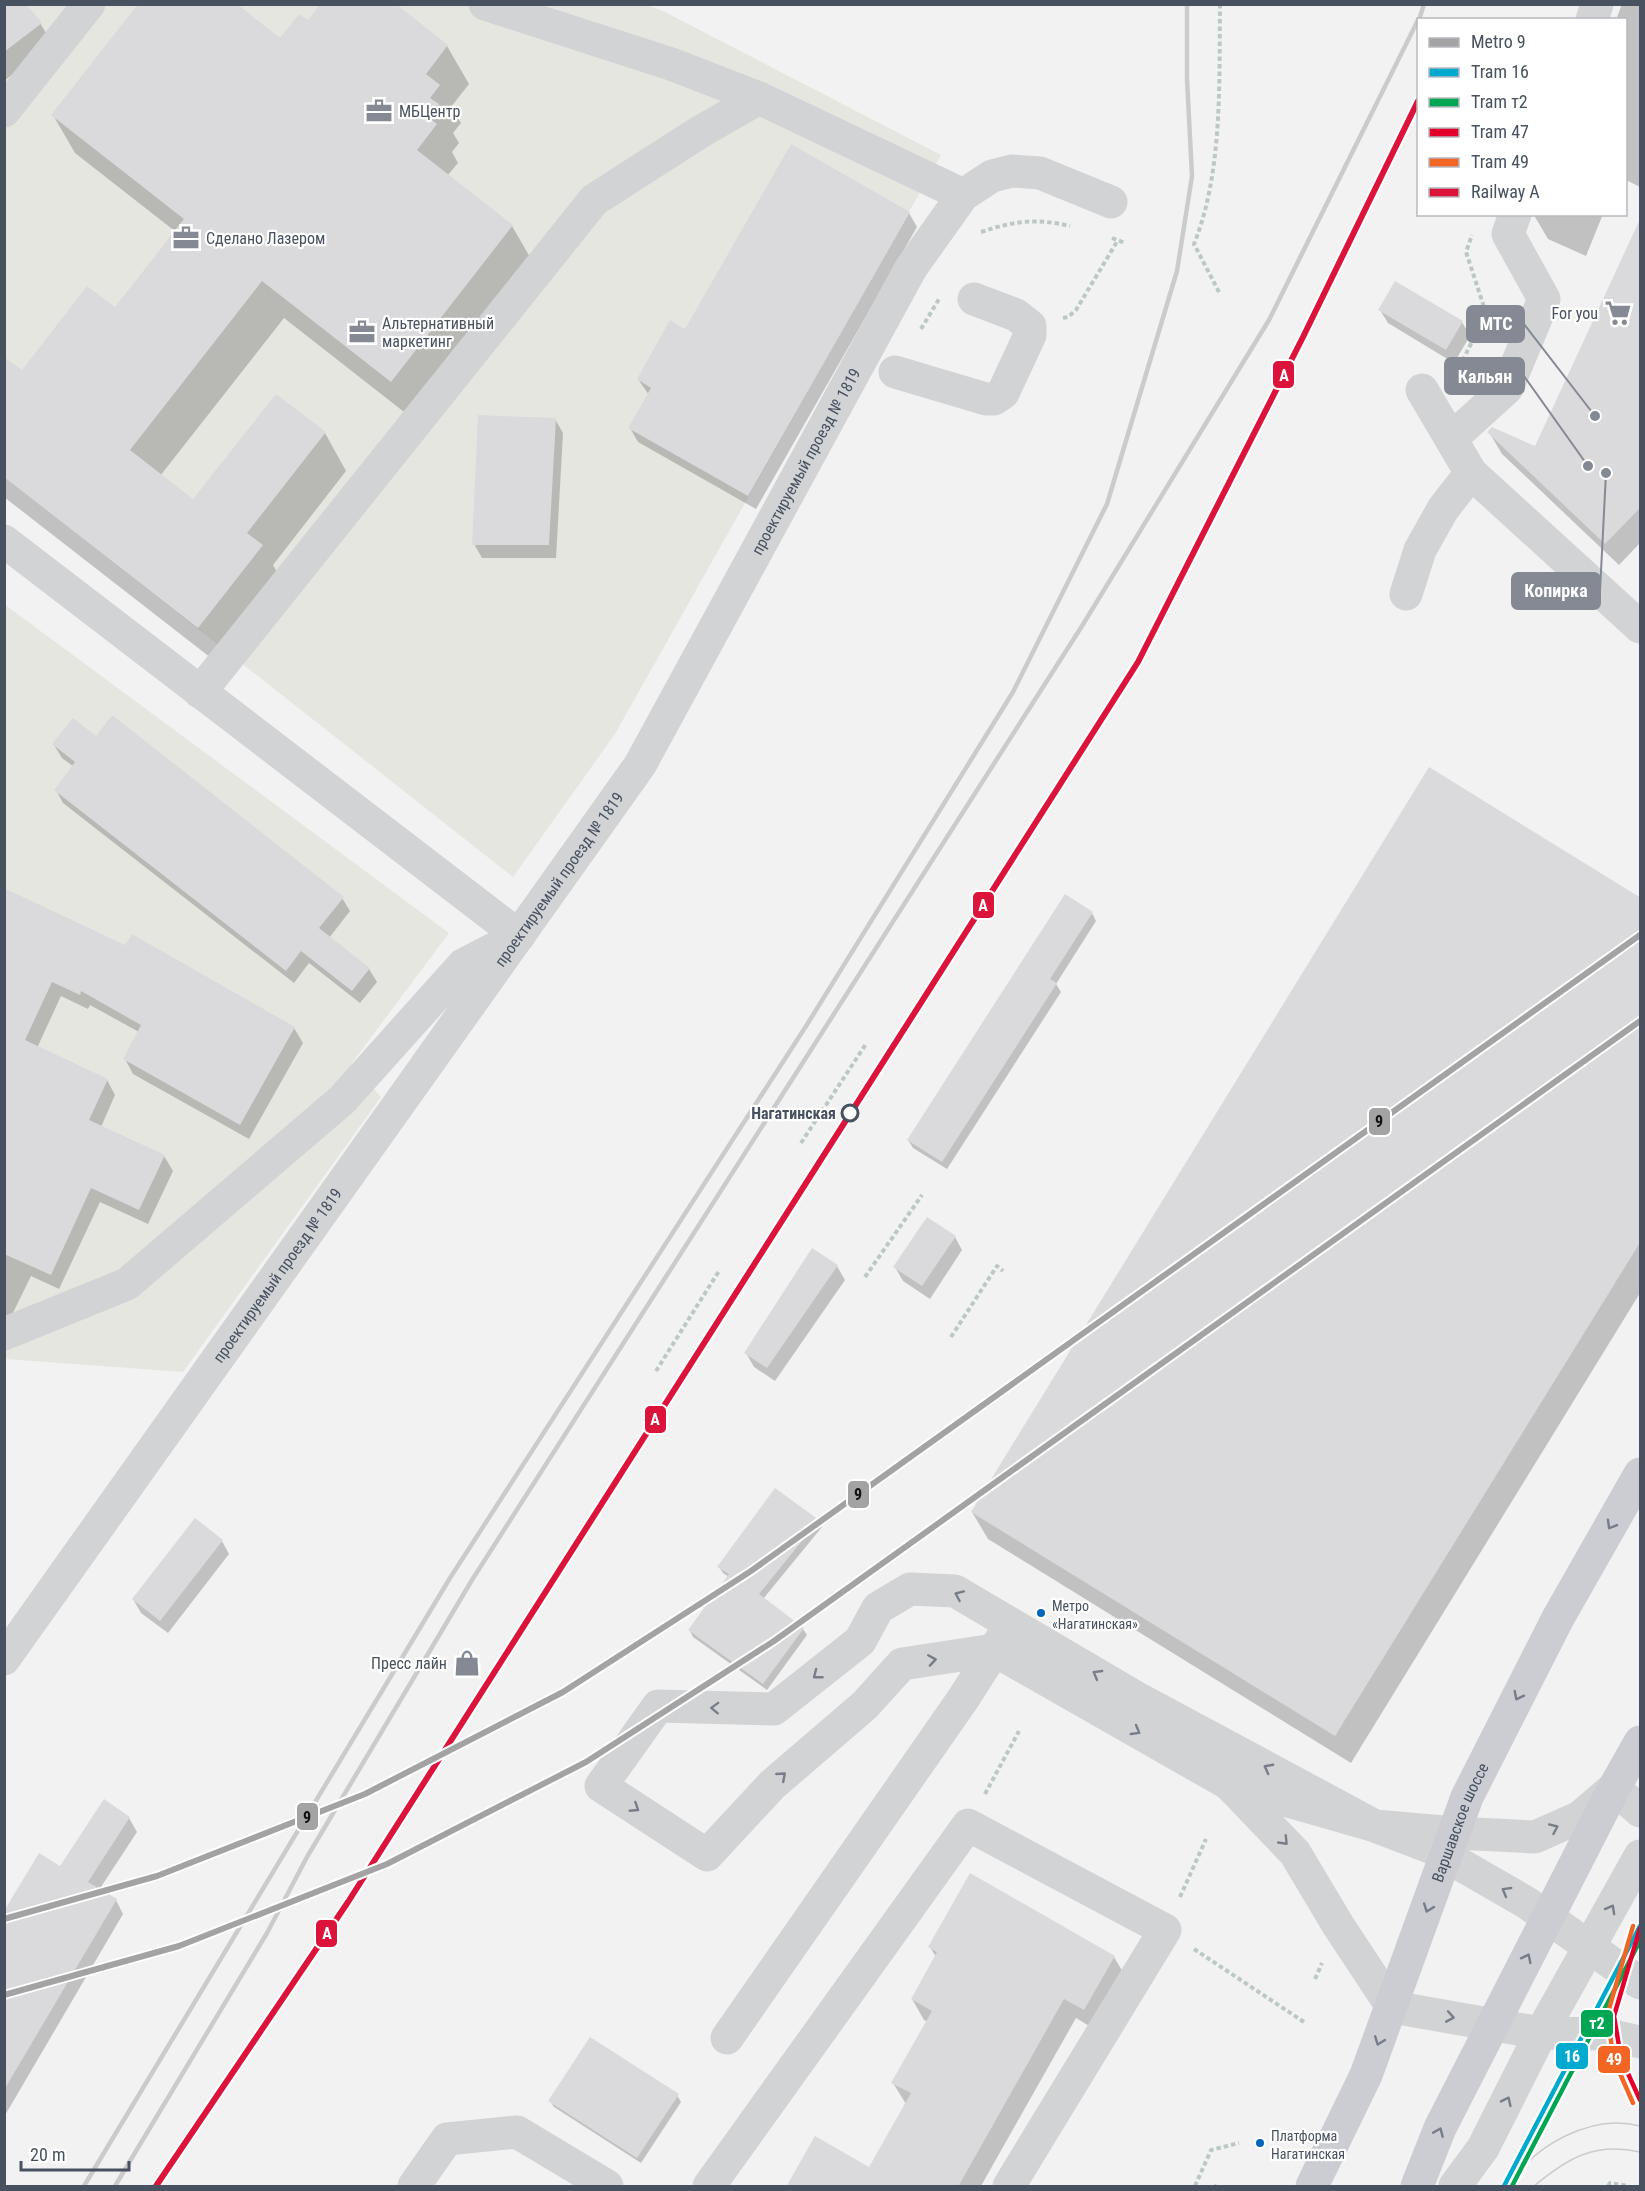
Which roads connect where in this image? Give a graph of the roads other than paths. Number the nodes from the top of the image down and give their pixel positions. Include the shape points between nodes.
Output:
1 (89, 4) edge
2 (485, 4) edge
3 (759, 98) junction
4 (4, 111) edge
5 (963, 195) junction
6 (1111, 202) dead end
7 (1514, 216) edge
8 (974, 299) dead end
9 (896, 372) road end
10 (1434, 381) road end
11 (1451, 439) junction
12 (1471, 473) junction
13 (4, 541) edge
14 (1406, 594) dead end
15 (1641, 627) edge
16 (201, 692) junction
17 (519, 936) junction
18 (4, 1334) edge
19 (1641, 1474) edge
20 (1002, 1636) junction
21 (4, 1659) edge
22 (1641, 1742) edge
23 (1229, 1784) junction
24 (1614, 1788) junction
25 (1641, 1811) edge
26 (1375, 1826) junction
27 (1451, 1845) junction
28 (1641, 1856) edge
29 (1548, 1917) junction
30 (1590, 1946) junction
31 (1641, 1983) edge
32 (1392, 2007) junction
33 (1492, 2024) junction
34 (1541, 2033) junction
35 (727, 2038) dead end
36 (1641, 2042) edge
37 (414, 2187) edge
38 (607, 2187) edge
39 (709, 2187) edge
40 (1009, 2187) edge
41 (1312, 2187) edge
42 (1417, 2187) edge
43 (1455, 2187) edge

1 - 4 street
2 - 3 street via 671,64
3 - 5 street
3 - 16 street via 594,200
5 - 6 street, проектируемый проезд № 1819 via 992,176 1012,171 1040,172
5 - 17 street, проектируемый проезд № 1819 via 911,268 640,765
7 - 11 street via 1508,234 1544,299 1507,388
8 - 9 street via 1016,315 1030,326 1030,335 1004,393 986,399
10 - 11 street
11 - 12 street
12 - 14 street via 1443,509 1420,550
12 - 15 street
13 - 16 street
16 - 17 street
17 - 18 street via 463,965 342,1100 127,1284
17 - 21 street, проектируемый проезд № 1819
19 -> 27 main road, Варшавское шоссе via 1558,1618 1467,1797
20 -> 20 street via 955,1591 910,1589 878,1608 860,1641 774,1709 658,1706 601,1785 707,1855 772,1785 865,1706 902,1664
20 -> 23 street
26 -> 20 street via 1137,1698
20 - 35 street via 963,1699
22 - 24 main road
23 - 26 street
23 -> 32 street via 1295,1853
24 - 25 street
27 -> 24 street via 1535,1837 1580,1817
24 - 29 main road
26 - 27 street
29 -> 27 street
27 -> 32 main road, Варшавское шоссе
30 -> 28 street
29 - 30 street
33 -> 29 main road
30 - 31 street
30 - 34 street
32 -> 33 street
32 -> 41 main road, Варшавское шоссе via 1366,2075
33 - 34 street
42 -> 33 main road via 1440,2128
34 - 36 street via 1604,2034
43 -> 34 street via 1483,2148
37 - 38 street via 447,2139 517,2132
39 - 40 street via 968,1825 1165,1930

